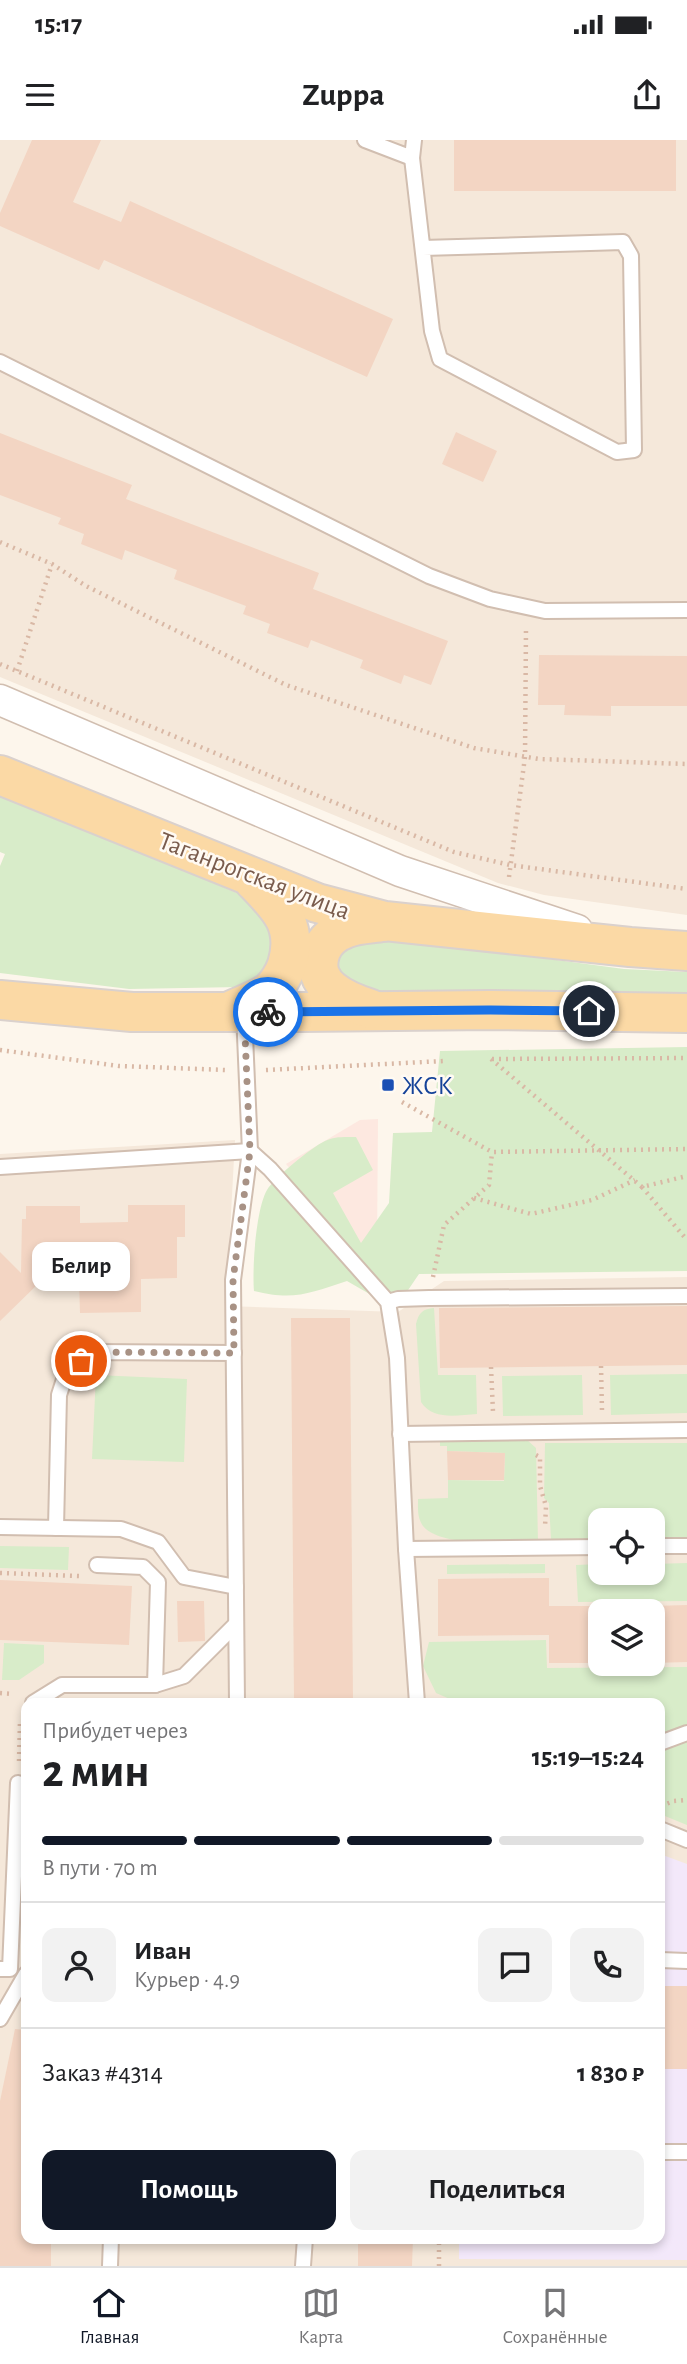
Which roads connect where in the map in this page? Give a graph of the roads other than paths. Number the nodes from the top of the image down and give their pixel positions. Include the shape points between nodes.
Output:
1 (365, 140) edge
2 (414, 140) edge
3 (412, 158) junction
4 (423, 248) junction
5 (0, 362) edge
6 (687, 610) edge
7 (0, 700) edge
8 (0, 775) edge
9 (249, 876) junction
10 (385, 921) junction
11 (630, 947) junction
12 (687, 951) edge
13 (0, 1000) edge
14 (376, 1011) junction
15 (236, 1012) junction
16 (687, 1013) edge
17 (250, 1151) junction
18 (0, 1167) edge
19 (687, 1296) edge
20 (388, 1302) junction
21 (234, 1353) junction
22 (687, 1430) edge
23 (400, 1434) junction
24 (0, 1527) edge
25 (56, 1528) junction
26 (588, 1546) edge
27 (665, 1546) edge
28 (687, 1546) edge
29 (406, 1549) junction
30 (97, 1565) dead end
31 (236, 1587) junction
32 (236, 1624) junction
33 (155, 1685) junction
34 (41, 1698) edge
35 (237, 1698) edge
36 (417, 1698) edge
37 (687, 1733) edge
38 (665, 1740) edge
39 (18, 1783) dead end
40 (665, 1831) edge
41 (21, 1840) edge
42 (687, 1840) edge
43 (665, 1961) edge
44 (687, 1961) edge
45 (0, 1969) edge
46 (21, 1983) edge
47 (0, 2020) edge
48 (665, 2152) edge
49 (687, 2152) edge
50 (111, 2244) edge
51 (305, 2244) edge
52 (110, 2266) edge
53 (303, 2266) edge

1 - 3 lane
2 - 3 lane
3 - 4 lane
4 - 4 lane via 432,331 440,359 617,452 634,450 631,256 623,242
5 - 6 lane via 429,576 489,599 545,611
7 - 11 street via 400,871
8 - 9 main road, Таганрогская улица
9 - 10 main road, Таганрогская улица via 317,903
9 - 15 main road via 287,921 290,954 269,992
10 - 11 main road, Таганрогская улица
10 - 14 main road via 334,934 318,965 324,984 343,1000
11 - 12 main road, Таганрогская улица
13 - 15 main road via 132,1012
14 - 15 main road
14 - 16 main road
15 - 17 lane
17 - 18 lane
17 - 20 lane
17 - 21 lane via 233,1280
19 - 20 lane
20 - 23 lane via 397,1358
21 - 25 lane via 95,1352 67,1370 59,1395
21 - 31 lane
22 - 23 lane
23 - 29 lane
24 - 25 lane
25 - 31 lane via 121,1529 158,1542 184,1577
26 - 29 lane
27 - 28 lane
29 - 36 lane
30 - 33 lane via 143,1567 158,1582
31 - 32 lane
32 - 33 lane via 184,1676
32 - 35 lane
33 - 34 lane via 62,1685
37 - 38 lane
39 - 41 lane
40 - 42 lane
41 - 45 lane via 10,1969
43 - 44 lane
46 - 47 lane
48 - 49 lane
50 - 52 lane
51 - 53 lane

